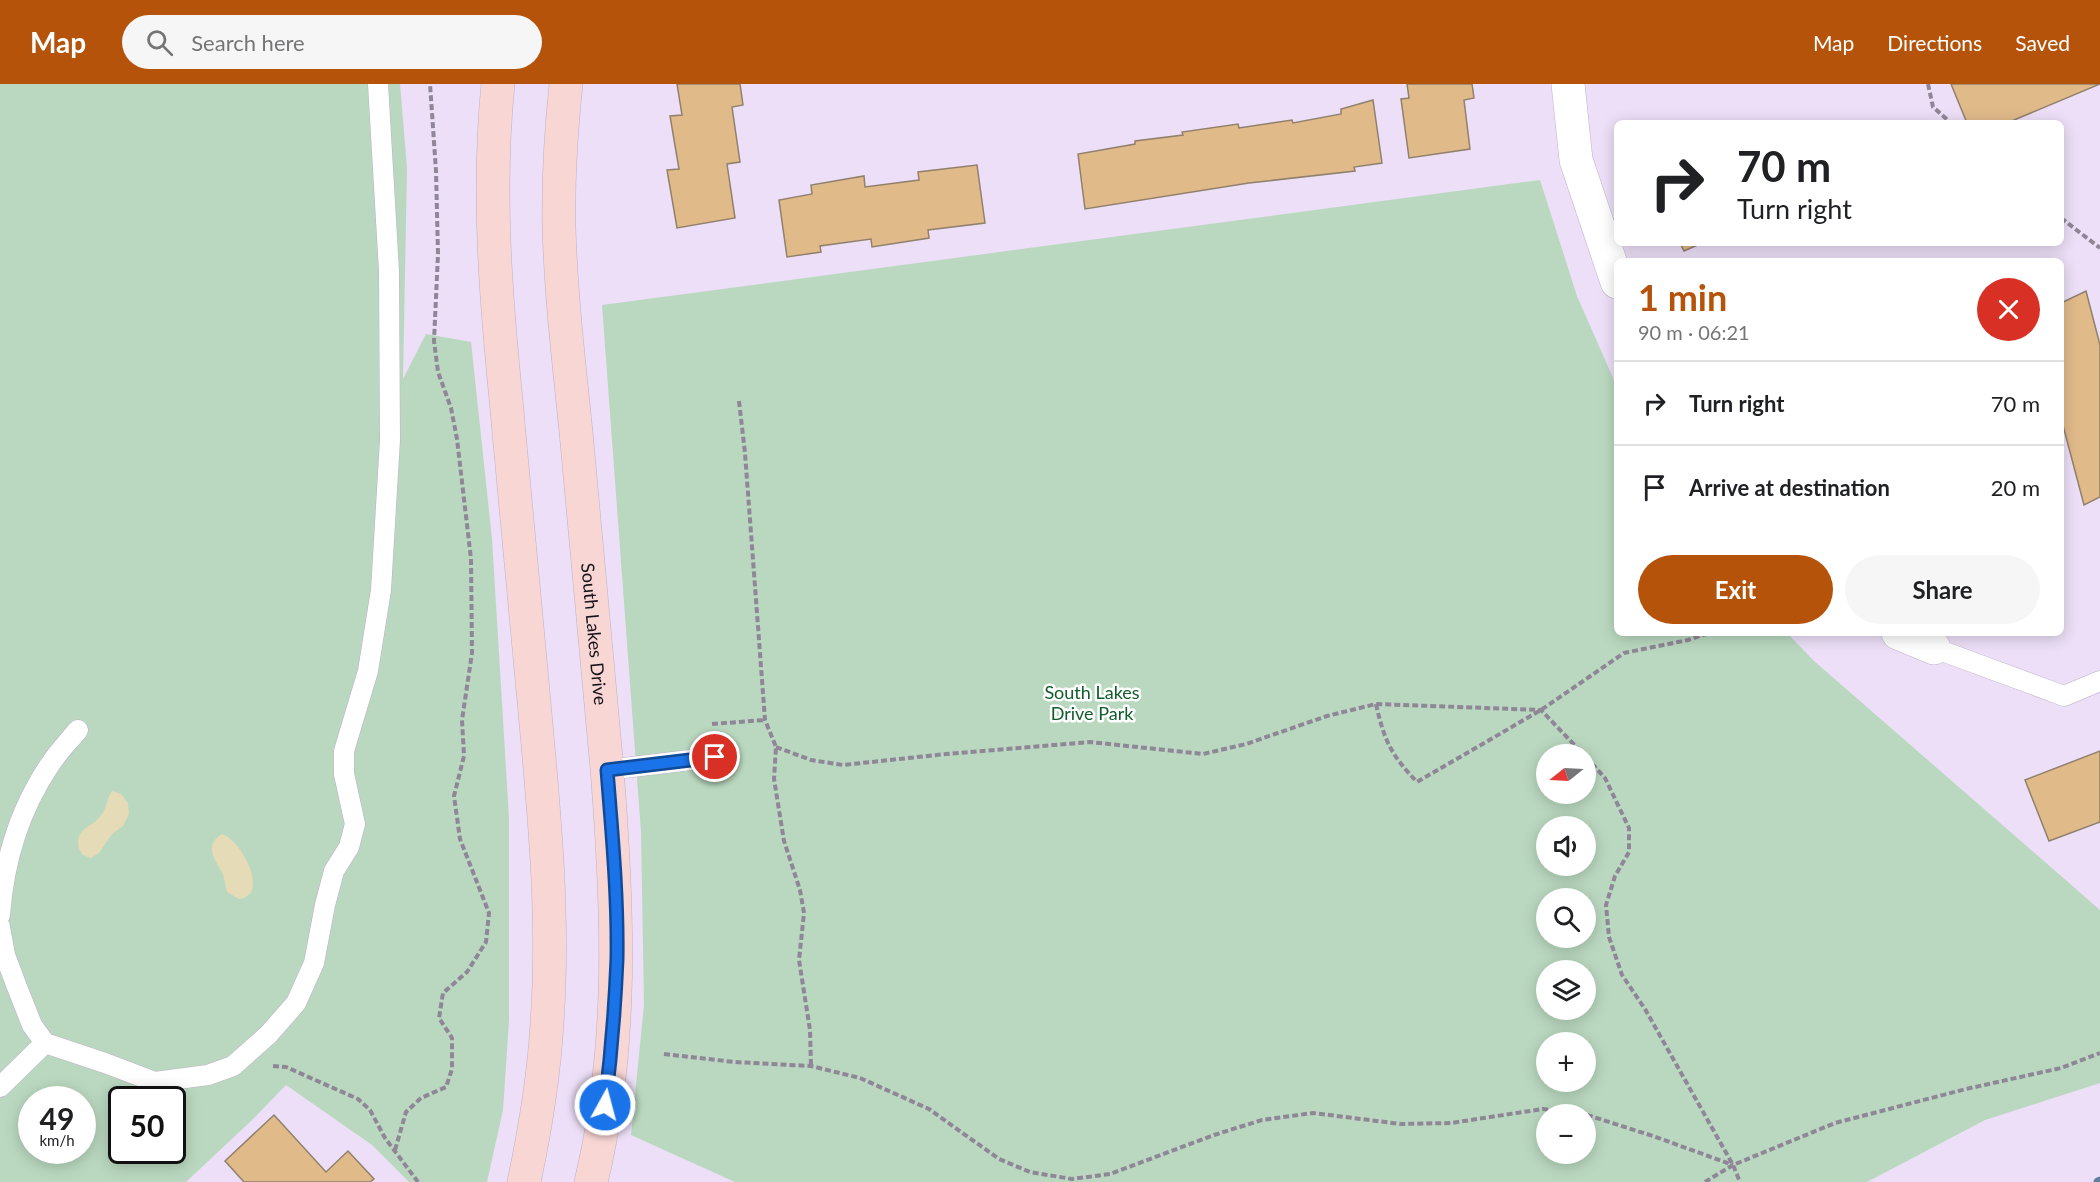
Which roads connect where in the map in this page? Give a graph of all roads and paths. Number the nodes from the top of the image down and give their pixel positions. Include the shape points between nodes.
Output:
1 (378, 84) edge
2 (430, 84) edge
3 (498, 84) edge
4 (566, 84) edge
5 (1568, 84) edge
6 (1928, 84) edge
7 (1948, 120) edge
8 (2064, 220) edge
9 (2100, 248) edge
10 (1614, 273) edge
11 (739, 401) dead end
12 (1700, 636) edge
13 (1906, 636) edge
14 (1934, 648) joint
15 (2100, 681) edge
16 (1376, 704) junction
17 (1541, 710) junction
18 (765, 720) junction
19 (712, 724) dead end
20 (78, 730) dead end
21 (1573, 744) edge
22 (776, 747) junction
23 (715, 757) dead end
24 (1596, 769) edge
25 (607, 770) junction
26 (0, 915) edge
27 (0, 927) edge
28 (45, 1043) junction
29 (2100, 1053) edge
30 (664, 1054) dead end
31 (233, 1065) junction
32 (811, 1066) junction
33 (0, 1087) edge
34 (395, 1150) junction
35 (1733, 1165) junction
36 (418, 1182) edge
37 (524, 1182) edge
38 (591, 1182) edge
39 (1705, 1182) edge
40 (1740, 1182) edge

1 - 31 lane via 389,271 390,440 381,590 368,671 344,751 344,774 355,824 349,848 334,871 314,963 296,1003 269,1034
2 - 34 path via 438,254 434,341 438,372 457,439 471,559 472,653 462,720 464,756 454,796 460,839 489,913 486,942 467,972 443,993 439,1018 452,1038 452,1069 447,1087 421,1098 406,1112
3 - 37 main road via 492,156 496,282 548,888 547,1024 533,1142
4 - 25 main road, South Lakes Drive via 561,126 564,310
5 - 10 street via 1576,159
6 - 7 path via 1933,107
8 - 9 path
11 - 18 path
12 - 17 path via 1624,653
13 - 14 street
14 - 15 lane via 2064,696
16 - 17 path
16 - 17 path via 1383,736 1398,763 1417,782
16 - 22 path via 1203,754 1090,742 843,765 811,760
17 - 21 path
18 - 19 path
18 - 22 path
20 - 26 lane via 49,765 16,831 6,864
22 - 32 path via 774,779 784,841 804,913 799,960 809,1018
23 - 25 lane
24 - 35 path via 1605,778 1629,828 1629,852 1615,876 1606,905 1609,937 1622,975
25 - 38 main road, South Lakes Drive via 617,957 605,1105
27 - 28 lane via 17,987 32,1025
28 - 31 lane via 155,1082 208,1075
28 - 33 lane
29 - 35 path via 2061,1068 1835,1123
30 - 32 path
31 - 34 path via 286,1067 358,1099 370,1110
32 - 35 path via 860,1078 929,1109 999,1159 1029,1172 1072,1179 1110,1174 1262,1120 1313,1113 1401,1124 1451,1124 1543,1109 1584,1114
34 - 36 path
35 - 39 path
35 - 40 path

